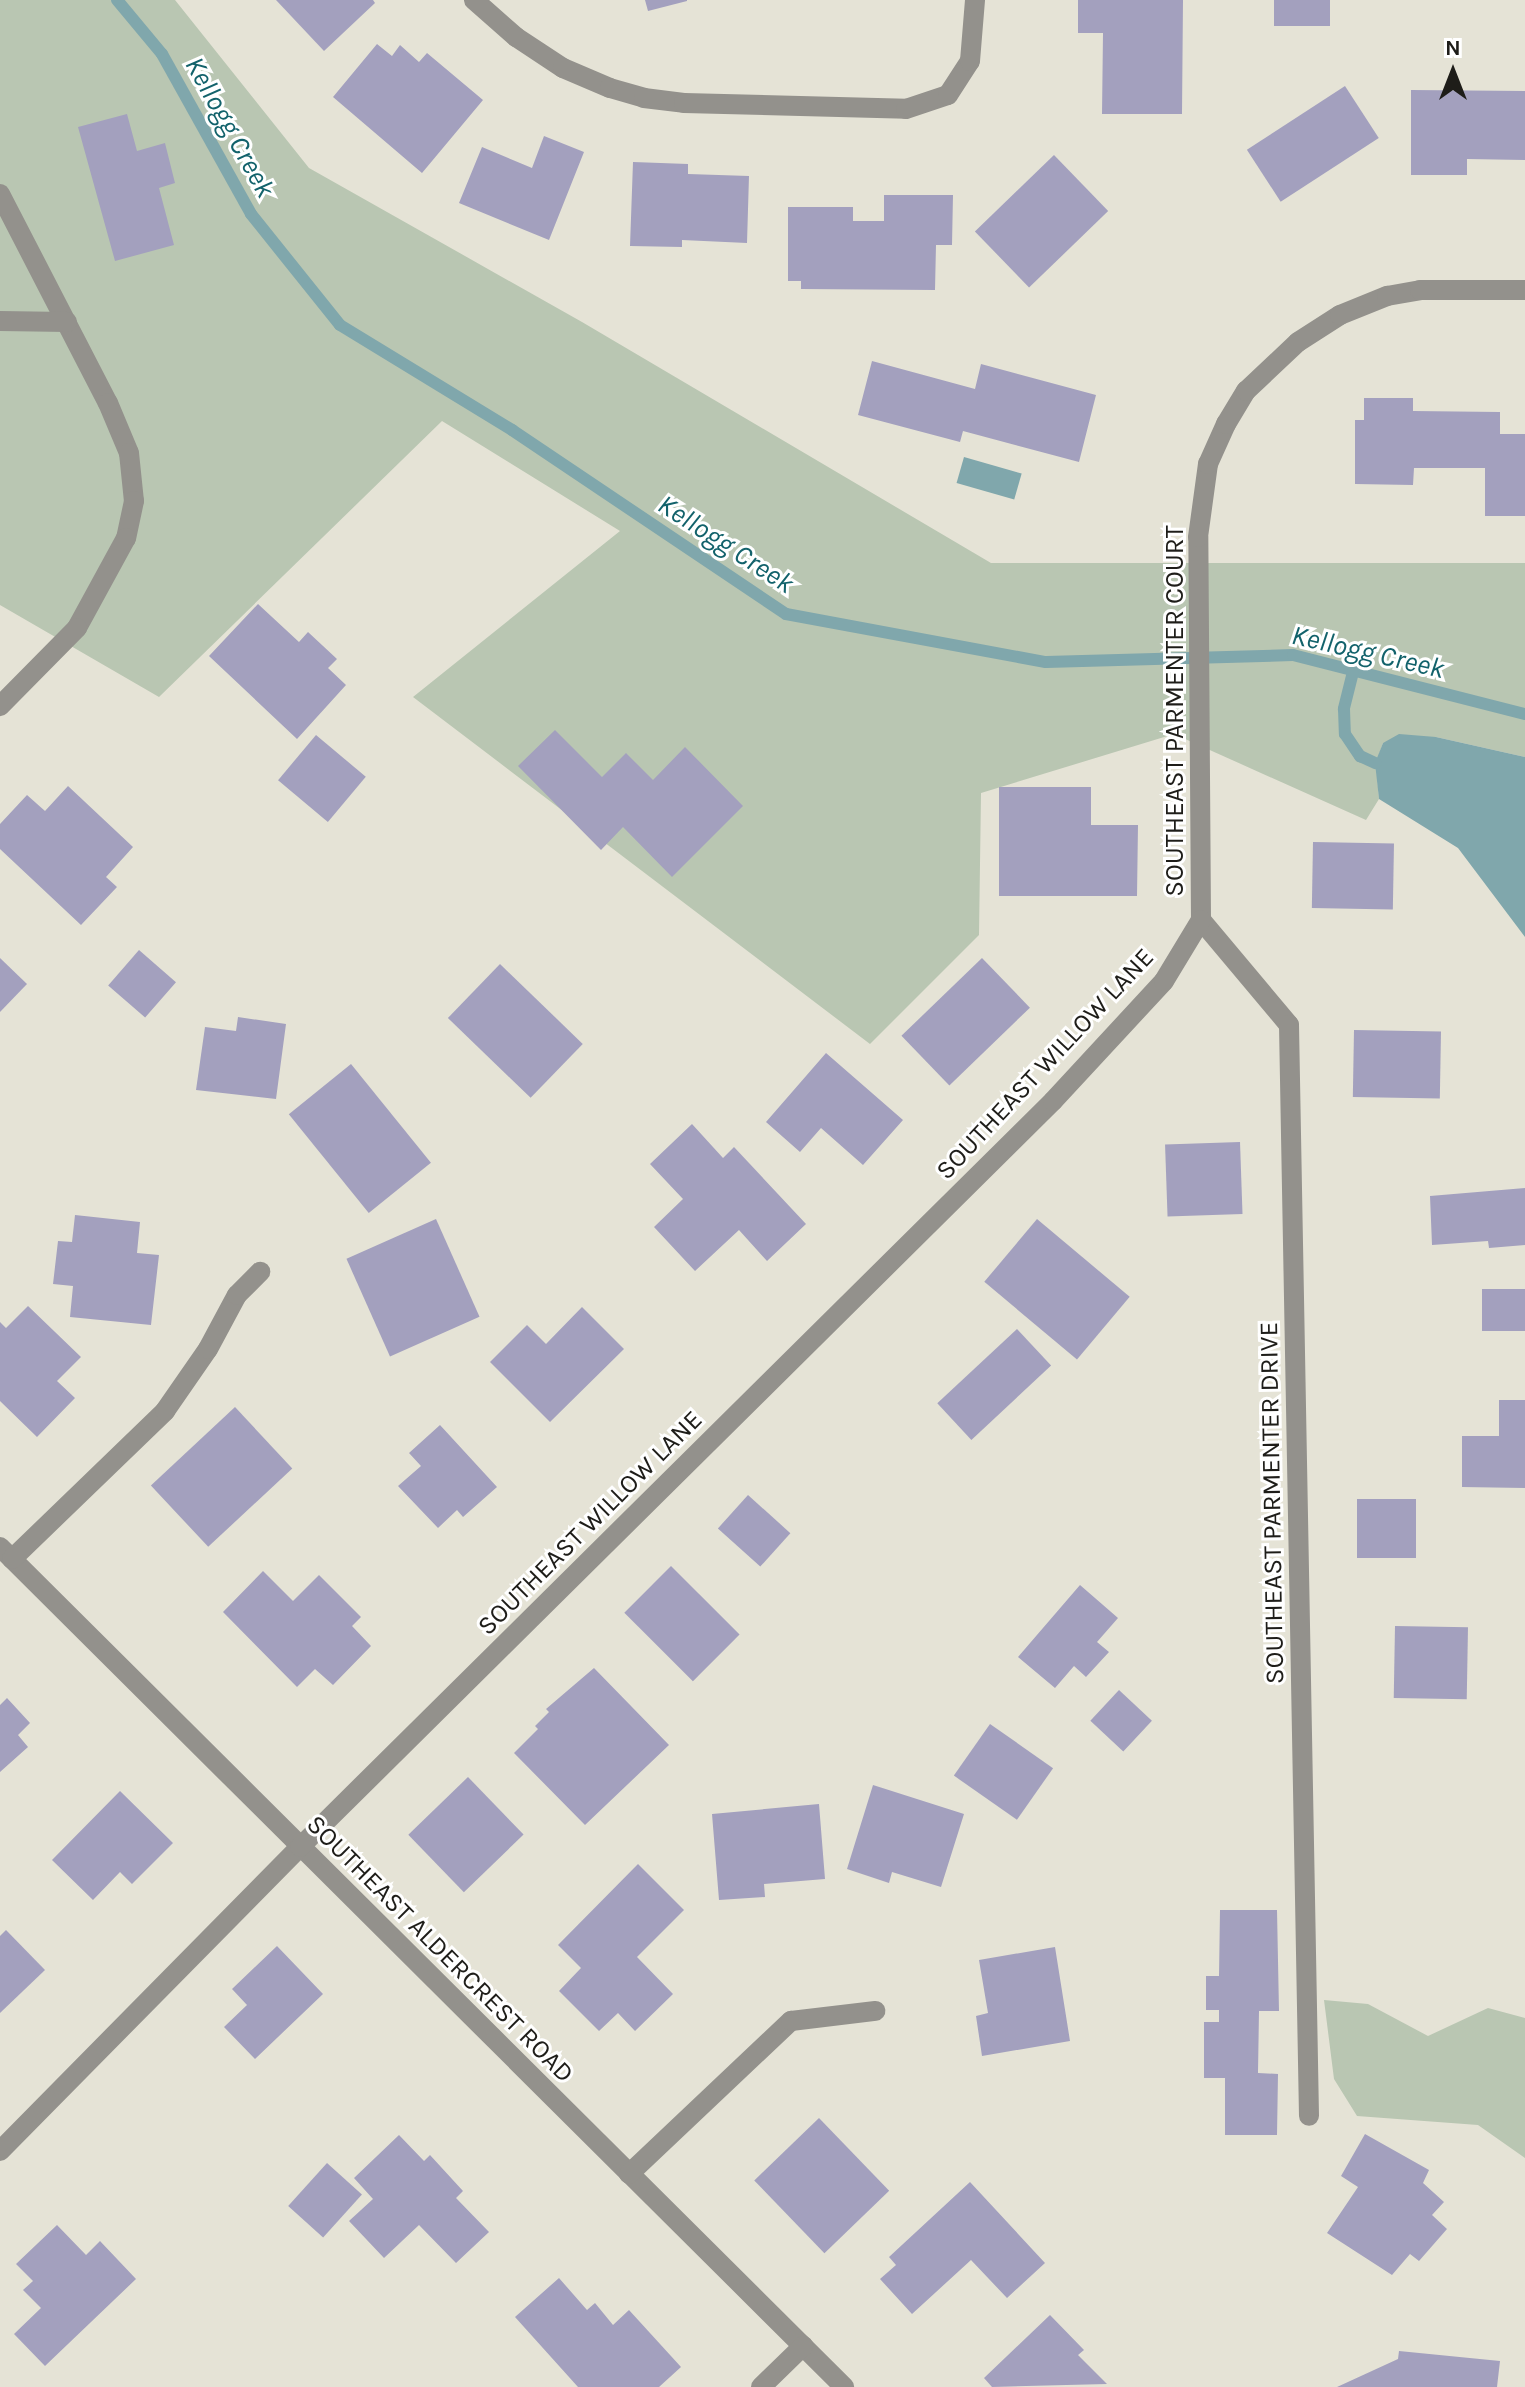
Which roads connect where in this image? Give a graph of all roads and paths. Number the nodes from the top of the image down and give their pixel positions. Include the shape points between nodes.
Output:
1 (474, 0) edge
2 (975, 0) edge
3 (0, 194) edge
4 (1525, 290) edge
5 (0, 321) edge
6 (67, 322) junction
7 (0, 706) edge
8 (1201, 920) junction
9 (260, 1272) dead end
10 (6, 1553) edge
11 (300, 1847) junction
12 (875, 2011) dead end
13 (1309, 2116) dead end
14 (0, 2151) edge
15 (629, 2174) junction
16 (803, 2346) junction
17 (761, 2387) edge
18 (844, 2387) edge

1 - 2 street via 563,68 644,98 906,109 948,95 970,61
3 - 6 street
4 - 8 street, SOUTHEAST PARMENTER COURT via 1453,288 1387,296 1340,315 1298,342 1246,391 1208,464 1198,537
5 - 6 street
6 - 7 street via 129,453 134,501 126,538 77,628
8 - 11 street, SOUTHEAST WILLOW LANE via 1164,981 1053,1101
8 - 13 street, SOUTHEAST PARMENTER DRIVE via 1289,1025
9 - 10 street via 237,1295 165,1411
10 - 11 street, SOUTHEAST ALDERCREST ROAD
11 - 14 street, SOUTHEAST WILLOW LANE
11 - 15 street, SOUTHEAST ALDERCREST ROAD
12 - 15 street via 791,2021
15 - 16 street, SOUTHEAST ALDERCREST ROAD
16 - 17 street
16 - 18 street, SOUTHEAST ALDERCREST ROAD

